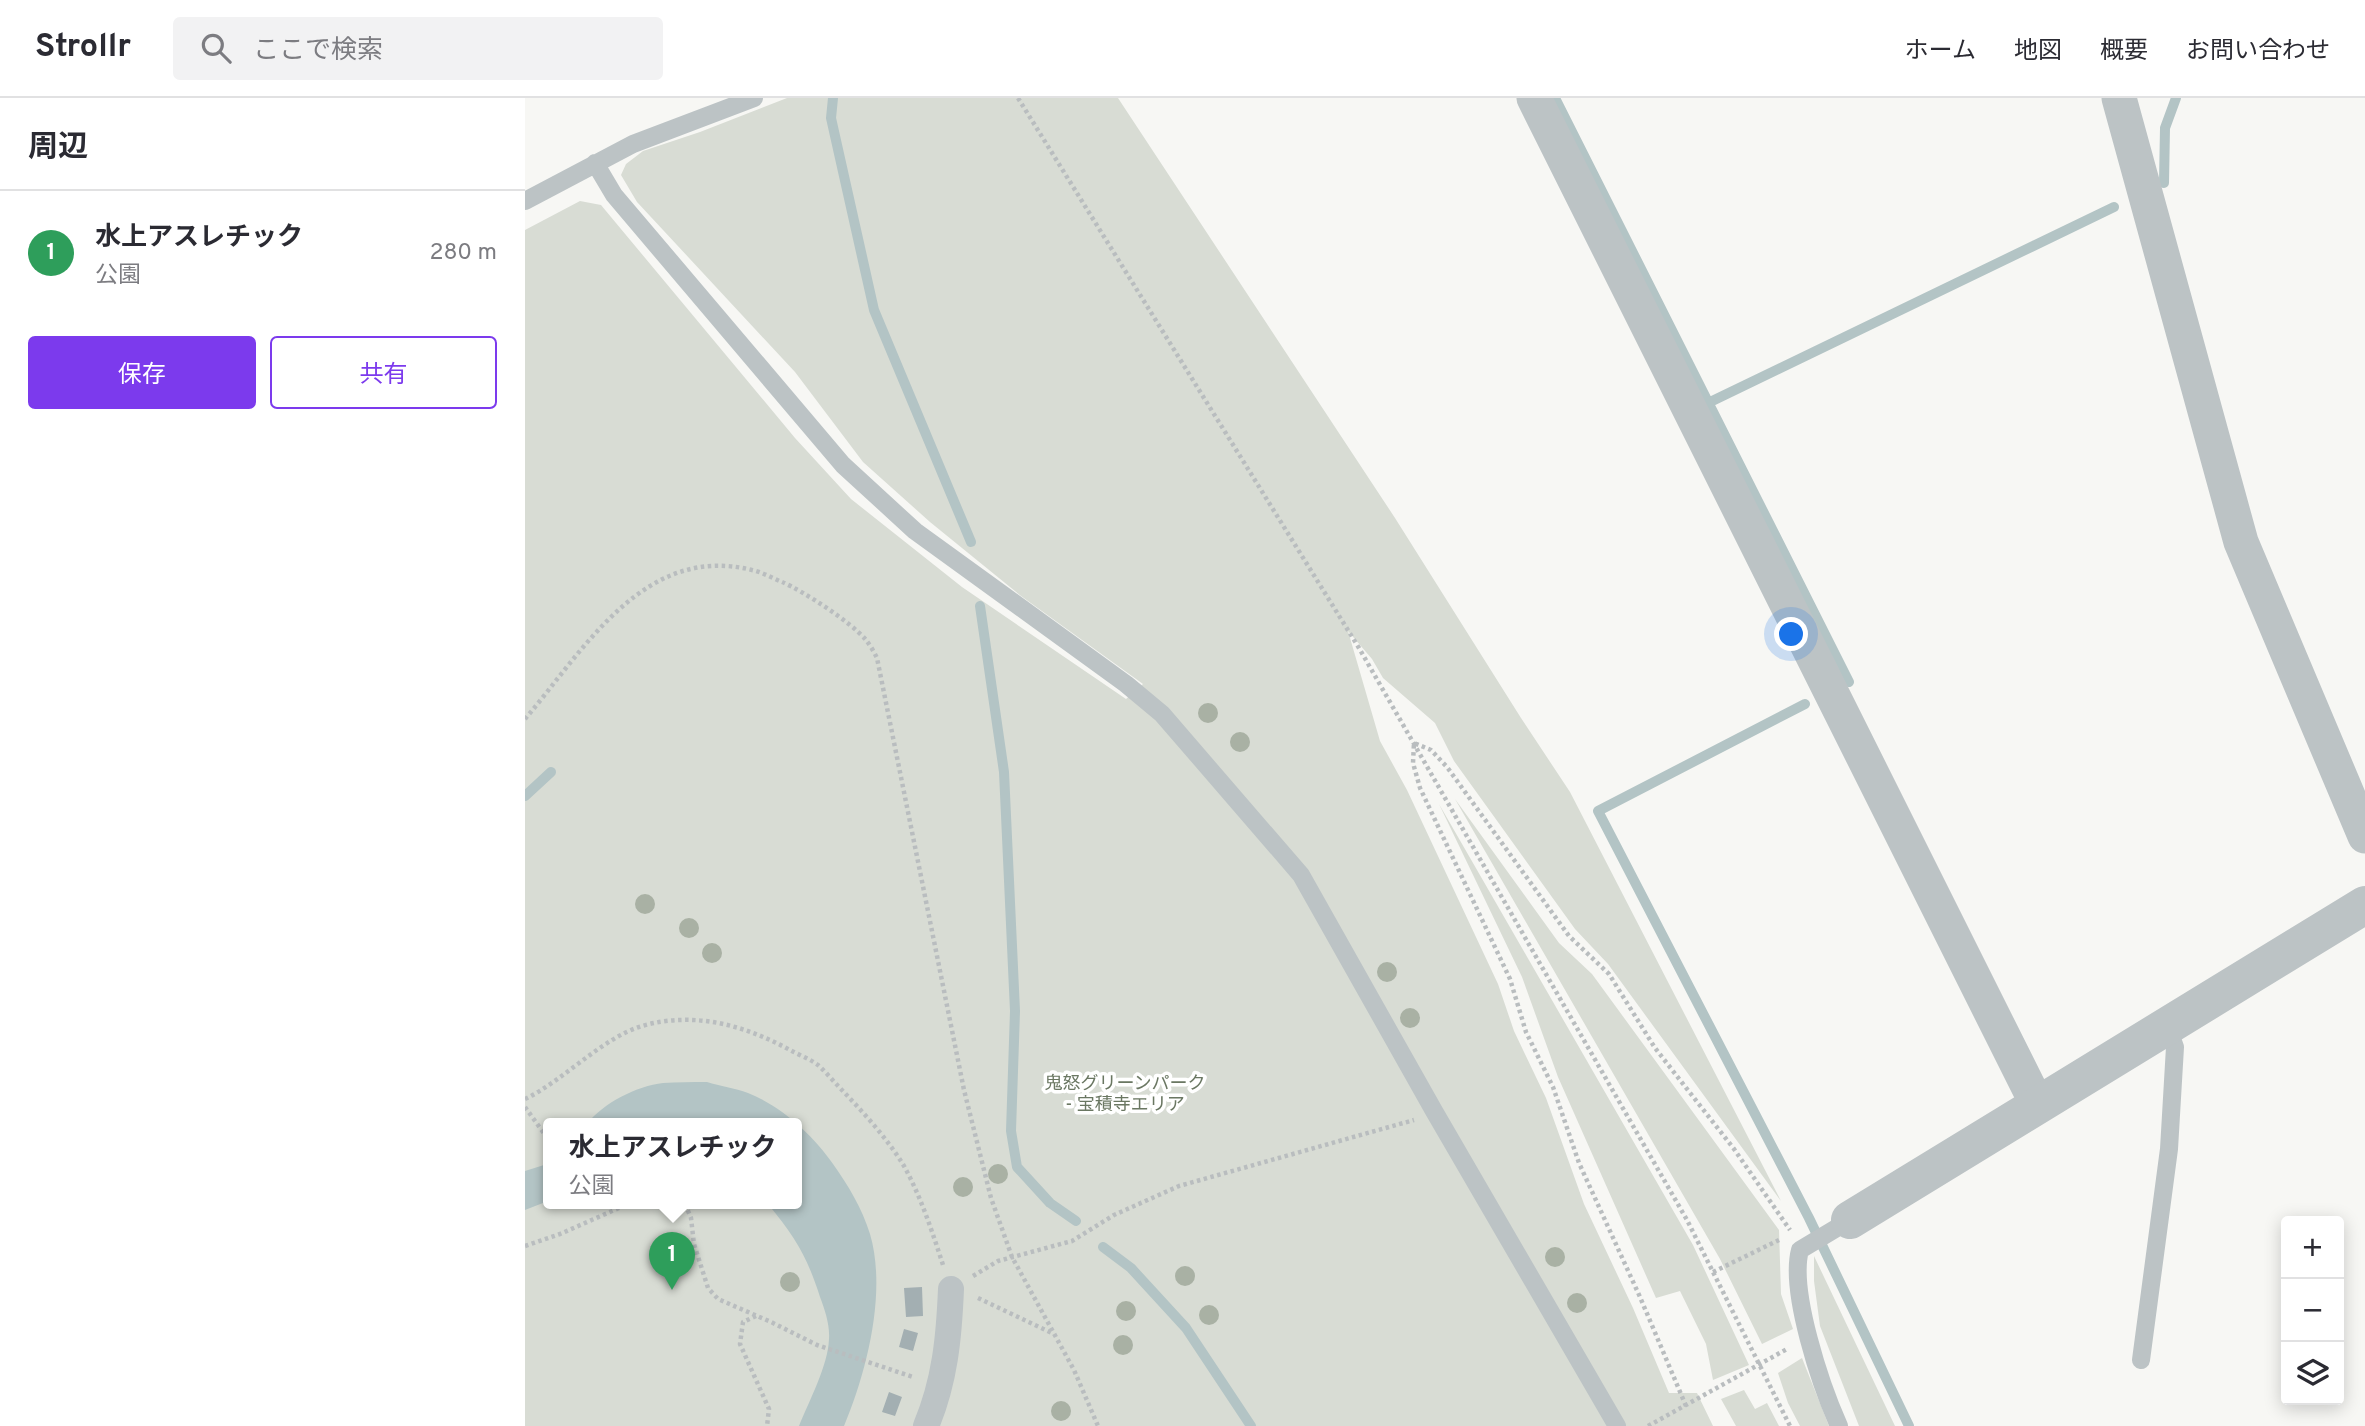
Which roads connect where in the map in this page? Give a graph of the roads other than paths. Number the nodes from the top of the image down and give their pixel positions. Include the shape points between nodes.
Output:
1 (754, 98) edge
2 (1534, 98) edge
3 (2119, 98) edge
4 (594, 163) junction
5 (525, 201) edge
6 (2365, 836) edge
7 (2365, 905) edge
8 (2167, 1025) junction
9 (2036, 1104) junction
10 (1842, 1224) joint
11 (951, 1289) road end
12 (2141, 1360) dead end
13 (926, 1426) edge
14 (1616, 1426) edge
15 (1839, 1426) edge

1 - 4 lane
2 - 9 street
3 - 6 street via 2241,542
4 - 5 lane
4 - 14 lane via 614,195 843,465 915,531 1162,714 1301,875
7 - 8 street
8 - 9 street
8 - 12 lane via 2175,1047 2169,1149
9 - 10 street
10 - 15 lane via 1800,1250 1797,1260 1803,1314
11 - 13 street via 941,1385

